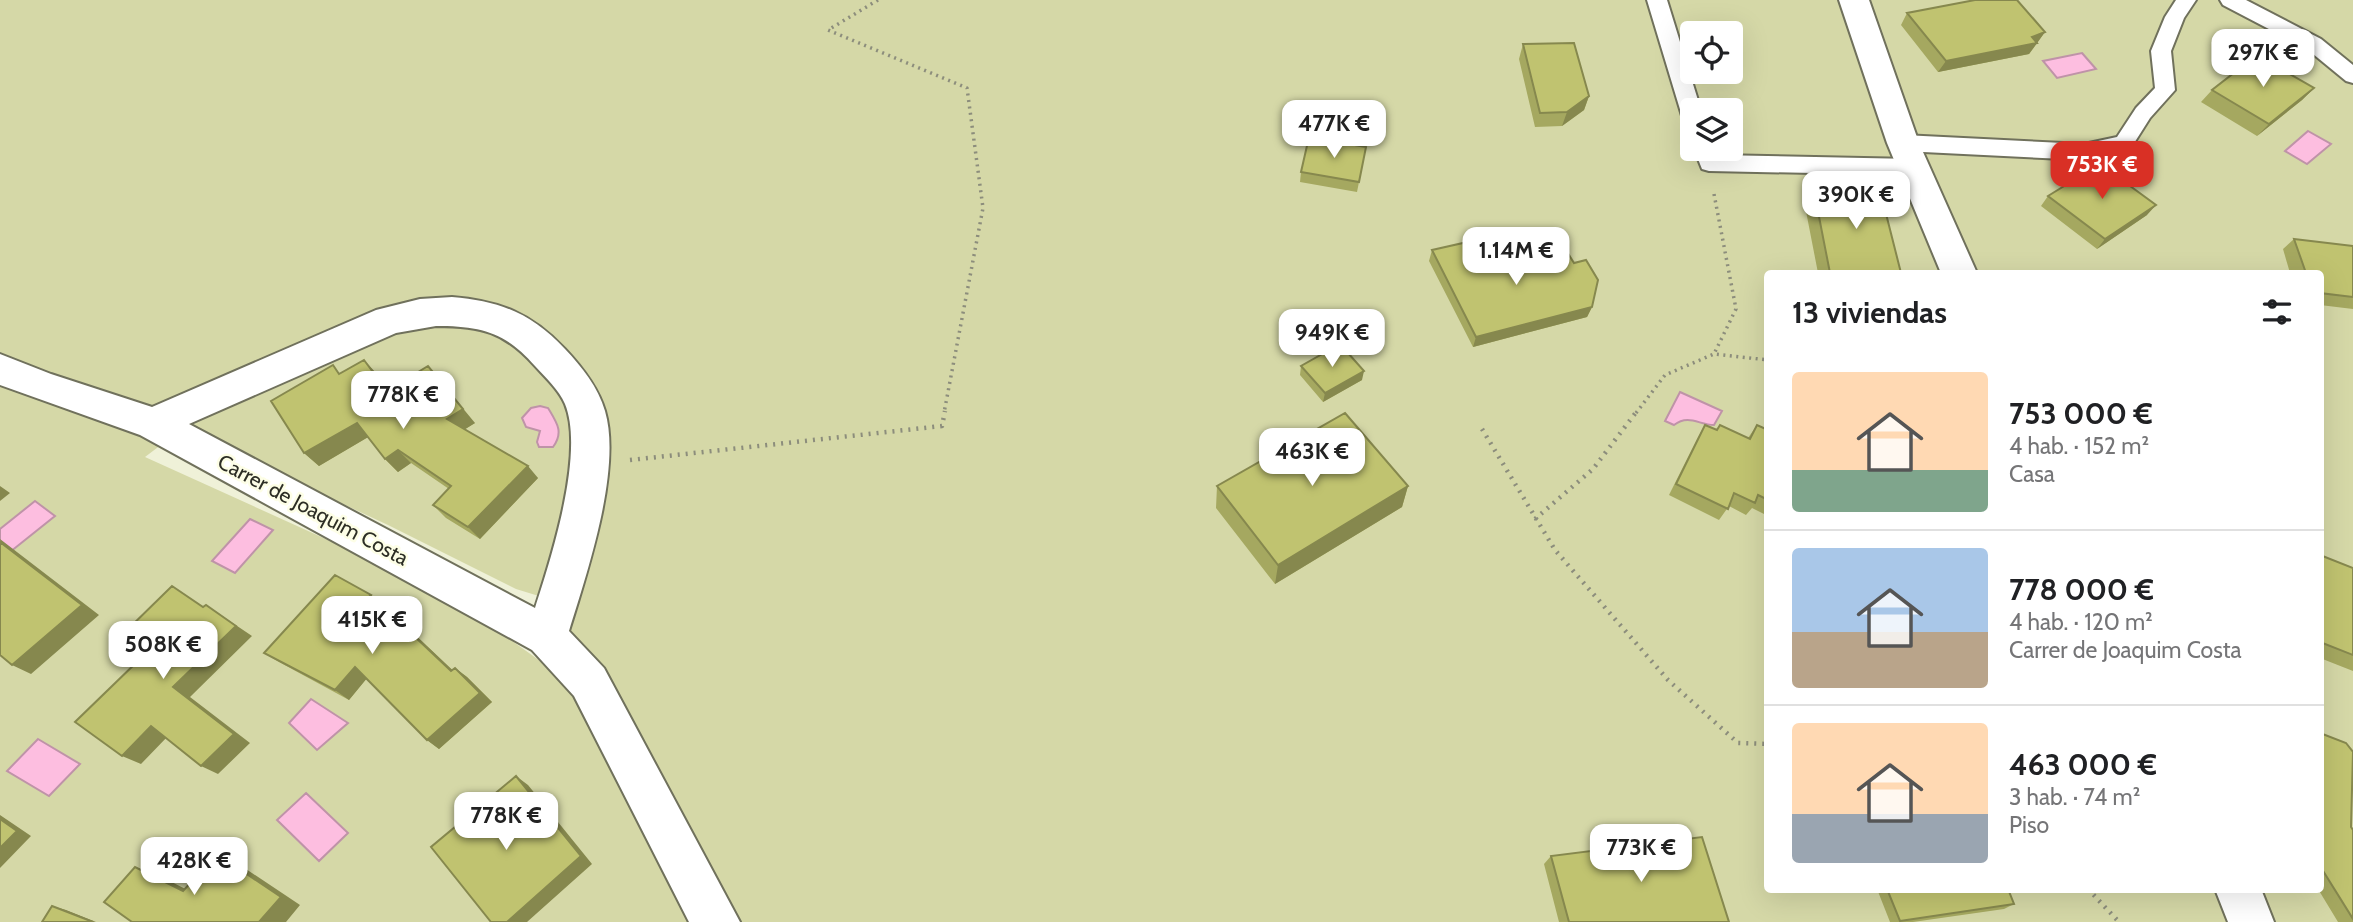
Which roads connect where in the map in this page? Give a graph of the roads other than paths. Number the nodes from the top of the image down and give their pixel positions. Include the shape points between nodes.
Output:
1 (1657, 0) edge
2 (1854, 0) edge
3 (2186, 0) edge
4 (2230, 0) edge
5 (2353, 76) edge
6 (1686, 98) edge
7 (1908, 155) junction
8 (1743, 156) edge
9 (1958, 270) edge
10 (0, 369) edge
11 (153, 423) junction
12 (547, 636) junction
13 (2240, 893) edge
14 (717, 922) edge
15 (2251, 922) edge

1 - 6 lane
2 - 7 street
3 - 7 lane via 2161,51 2165,90 2124,143 2084,152 1988,149
4 - 5 lane via 2314,44
7 - 8 lane
7 - 9 street
10 - 11 street, Carrer de Joaquim Costa
11 - 12 street, Carrer de Joaquim Costa
11 - 12 street via 389,320 419,312 483,316 516,327 574,383 589,429 569,563
12 - 14 street, Carrer de Joaquim Costa via 589,682
13 - 15 street

